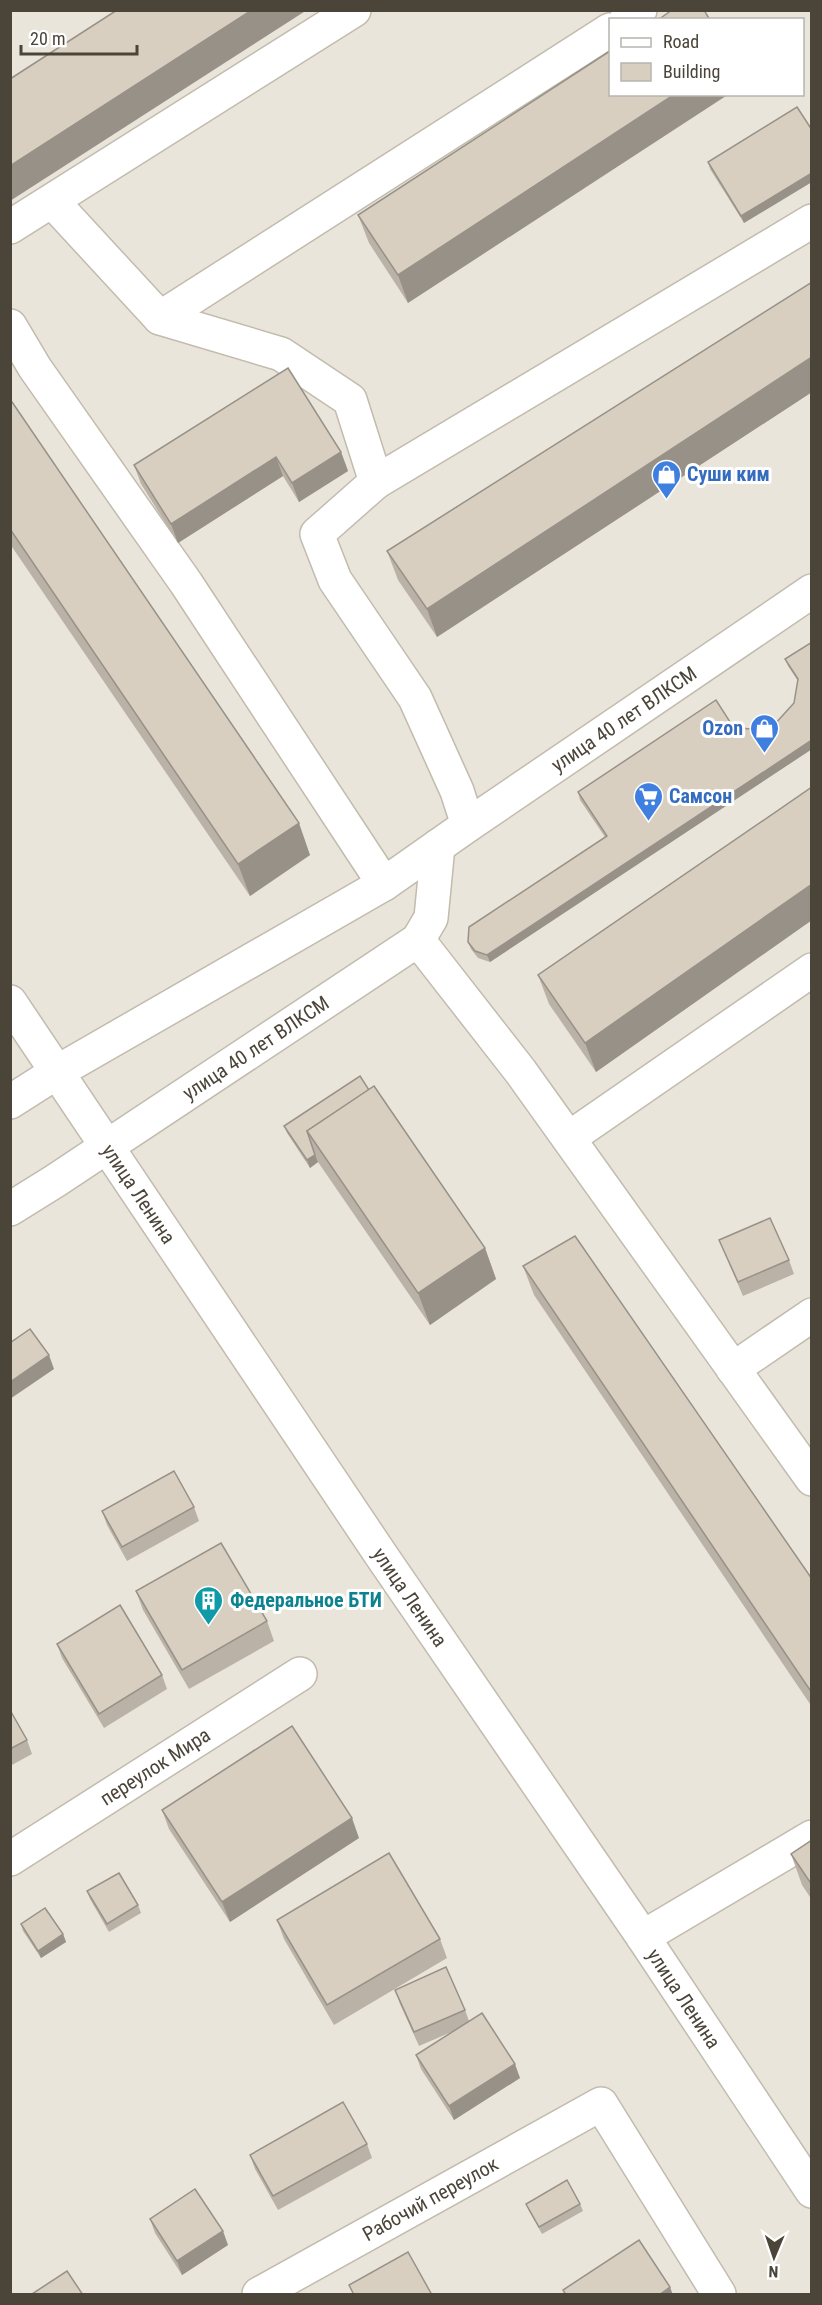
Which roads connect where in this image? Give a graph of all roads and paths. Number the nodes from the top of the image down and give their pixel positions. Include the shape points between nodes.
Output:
1 (354, 10) edge
2 (609, 31) edge
3 (52, 201) junction
4 (812, 221) edge
5 (10, 227) edge
6 (160, 318) junction
7 (10, 326) edge
8 (376, 482) junction
9 (812, 591) edge
10 (468, 825) junction
11 (438, 846) junction
12 (384, 884) junction
13 (418, 940) junction
14 (812, 969) edge
15 (10, 1002) edge
16 (57, 1072) junction
17 (10, 1102) edge
18 (568, 1138) junction
19 (108, 1146) junction
20 (10, 1209) edge
21 (812, 1315) edge
22 (733, 1369) junction
23 (812, 1479) edge
24 (300, 1674) dead end
25 (812, 1837) edge
26 (10, 1858) edge
27 (643, 1937) junction
28 (812, 2191) edge
29 (259, 2295) edge
30 (719, 2295) edge

1 - 3 street
2 - 6 street
3 - 5 street
3 - 6 street
4 - 8 street
6 - 8 street via 281,354 350,400
7 - 12 street via 35,368 186,583
8 - 10 street via 316,534 335,579 415,698
9 - 10 street, улица 40 лет ВЛКСМ
10 - 11 street, улица 40 лет ВЛКСМ
11 - 12 street, улица 40 лет ВЛКСМ
11 - 13 street, улица 40 лет ВЛКСМ via 431,918
12 - 16 street, улица 40 лет ВЛКСМ
13 - 18 street
13 - 19 street, улица 40 лет ВЛКСМ
14 - 18 street
15 - 16 street, улица Ленина
16 - 17 street, улица 40 лет ВЛКСМ
16 - 19 street, улица Ленина
18 - 22 street
19 - 20 street, улица 40 лет ВЛКСМ
19 - 27 street, улица Ленина via 381,1555
21 - 22 street
22 - 23 street
24 - 26 street, переулок Мира
25 - 27 street
27 - 28 street, улица Ленина
29 - 30 street, Рабочий переулок via 602,2104

